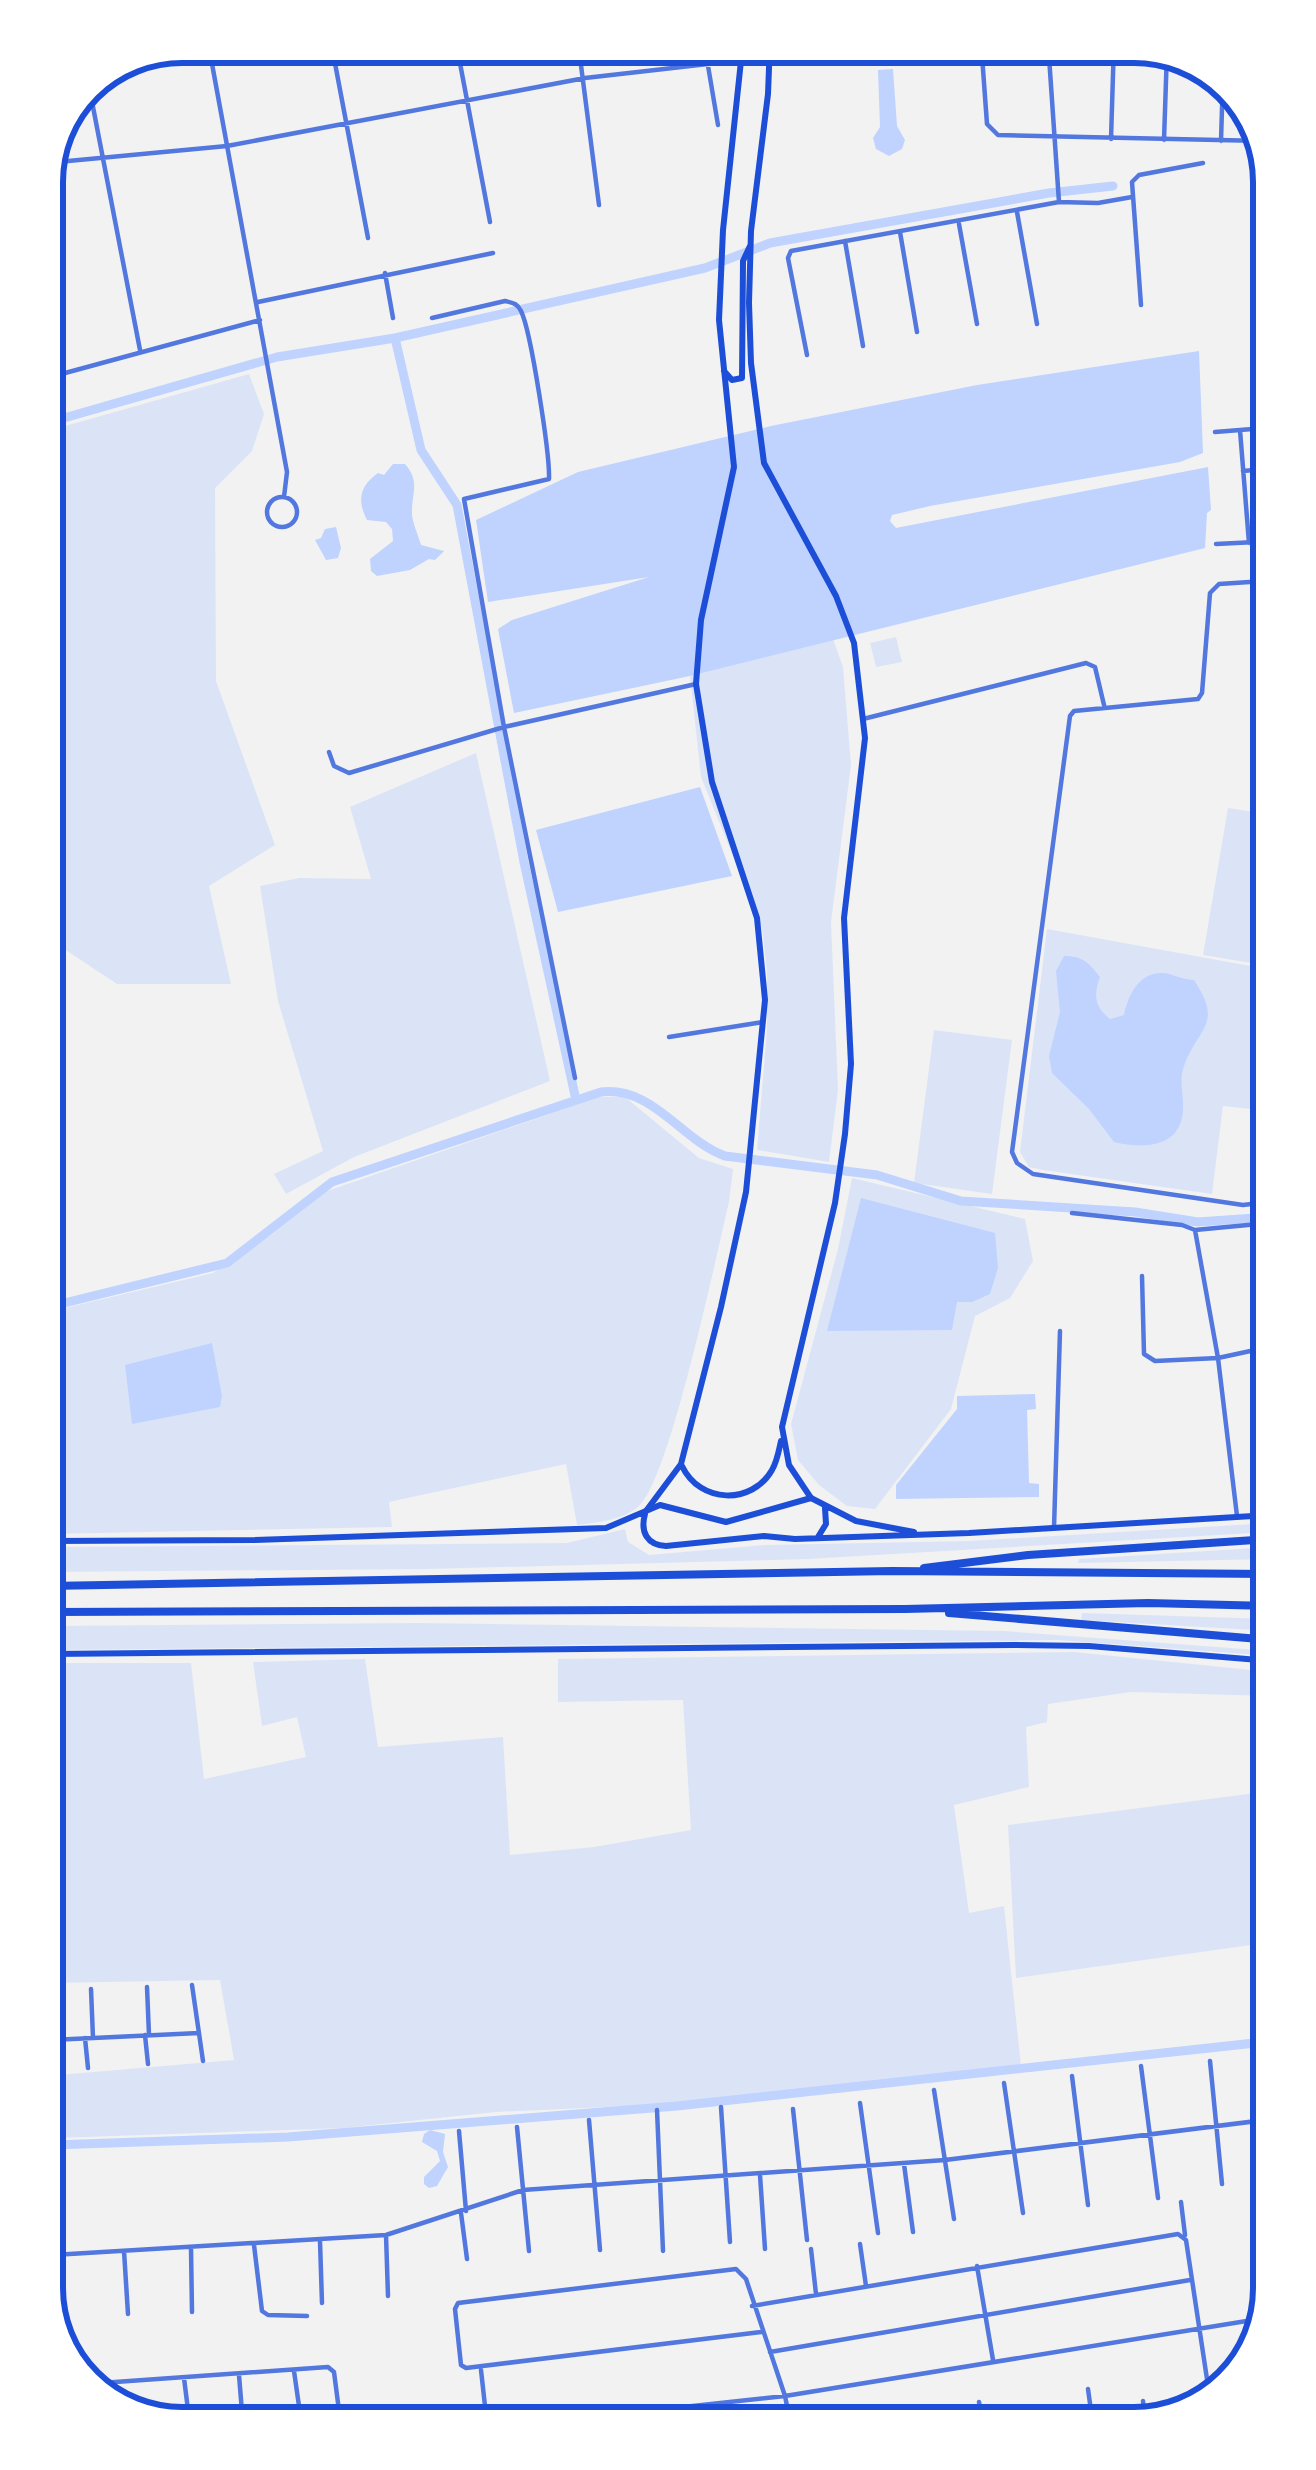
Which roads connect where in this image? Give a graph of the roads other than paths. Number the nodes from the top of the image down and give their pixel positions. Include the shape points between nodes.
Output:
1 (212, 63) edge
2 (336, 63) edge
3 (460, 63) edge
4 (582, 63) edge
5 (700, 63) edge
6 (708, 63) edge
7 (743, 63) edge
8 (769, 63) edge
9 (983, 63) edge
10 (1049, 63) edge
11 (1114, 63) edge
12 (1166, 67) edge
13 (585, 78) junction
14 (467, 100) junction
15 (1223, 103) edge
16 (92, 105) edge
17 (718, 124) dead end
18 (346, 125) junction
19 (1054, 138) junction
20 (1112, 139) junction
21 (1164, 140) junction
22 (1222, 141) junction
23 (1246, 141) edge
24 (227, 146) junction
25 (102, 159) junction
26 (65, 162) edge
27 (1203, 163) dead end
28 (1058, 195) junction
29 (1132, 197) junction
30 (598, 205) dead end
31 (1016, 209) junction
32 (959, 221) junction
33 (490, 222) dead end
34 (900, 232) junction
35 (368, 238) dead end
36 (844, 241) junction
37 (493, 253) dead end
38 (747, 257) junction
39 (385, 273) junction
40 (257, 302) junction
41 (1142, 305) dead end
42 (393, 318) dead end
43 (432, 318) dead end
44 (260, 320) junction
45 (977, 324) dead end
46 (1037, 324) dead end
47 (917, 332) dead end
48 (862, 346) dead end
49 (140, 350) junction
50 (807, 355) dead end
51 (723, 368) junction
52 (63, 373) edge
53 (1253, 429) edge
54 (1240, 430) junction
55 (1215, 432) dead end
56 (1253, 470) edge
57 (1243, 471) junction
58 (284, 497) junction
59 (1216, 544) dead end
60 (1253, 582) edge
61 (696, 681) junction
62 (1104, 705) junction
63 (863, 719) junction
64 (499, 728) junction
65 (329, 752) dead end
66 (764, 1022) junction
67 (669, 1037) dead end
68 (575, 1078) dead end
69 (1253, 1203) edge
70 (1072, 1213) dead end
71 (1253, 1224) edge
72 (1195, 1230) junction
73 (1142, 1276) dead end
74 (1060, 1331) dead end
75 (1253, 1350) edge
76 (1217, 1358) junction
77 (782, 1437) junction
78 (681, 1465) junction
79 (811, 1498) junction
80 (825, 1508) junction
81 (646, 1510) junction
82 (1237, 1516) junction
83 (1253, 1516) edge
84 (1054, 1528) junction
85 (914, 1532) junction
86 (817, 1538) junction
87 (1253, 1540) edge
88 (63, 1541) edge
89 (892, 1571) junction
90 (1253, 1574) edge
91 (63, 1586) edge
92 (1253, 1606) edge
93 (905, 1609) junction
94 (63, 1612) edge
95 (1253, 1638) edge
96 (63, 1654) edge
97 (1253, 1659) edge
98 (192, 1985) dead end
99 (147, 1987) dead end
100 (91, 1989) dead end
101 (199, 2033) junction
102 (147, 2035) junction
103 (89, 2038) junction
104 (63, 2039) edge
105 (203, 2061) dead end
106 (1210, 2061) dead end
107 (148, 2064) dead end
108 (1141, 2066) dead end
109 (88, 2068) dead end
110 (1072, 2076) dead end
111 (1004, 2083) dead end
112 (934, 2090) dead end
113 (860, 2102) dead end
114 (721, 2107) dead end
115 (793, 2109) dead end
116 (657, 2110) dead end
117 (589, 2120) dead end
118 (1253, 2122) edge
119 (1217, 2126) junction
120 (518, 2128) dead end
121 (459, 2131) dead end
122 (1149, 2135) junction
123 (1081, 2144) junction
124 (1015, 2150) junction
125 (945, 2160) junction
126 (904, 2164) junction
127 (869, 2167) junction
128 (800, 2172) junction
129 (760, 2175) junction
130 (726, 2176) junction
131 (660, 2181) junction
132 (1222, 2184) dead end
133 (596, 2185) junction
134 (524, 2190) junction
135 (1158, 2198) dead end
136 (1181, 2202) dead end
137 (1088, 2205) dead end
138 (464, 2212) junction
139 (1023, 2213) dead end
140 (953, 2219) dead end
141 (913, 2232) dead end
142 (878, 2233) dead end
143 (386, 2235) junction
144 (807, 2240) dead end
145 (1186, 2240) junction
146 (320, 2241) junction
147 (730, 2242) dead end
148 (860, 2244) dead end
149 (254, 2245) junction
150 (191, 2248) junction
151 (812, 2248) dead end
152 (765, 2249) dead end
153 (600, 2250) dead end
154 (124, 2251) junction
155 (663, 2251) dead end
156 (529, 2252) dead end
157 (63, 2254) edge
158 (467, 2259) dead end
159 (977, 2266) junction
160 (1190, 2280) junction
161 (866, 2287) junction
162 (816, 2294) junction
163 (388, 2296) dead end
164 (322, 2303) dead end
165 (752, 2306) junction
166 (192, 2312) dead end
167 (128, 2314) dead end
168 (986, 2314) junction
169 (308, 2316) dead end
170 (1248, 2321) edge
171 (1198, 2330) junction
172 (761, 2332) junction
173 (769, 2352) junction
174 (993, 2360) junction
175 (481, 2368) junction
176 (294, 2371) junction
177 (239, 2375) junction
178 (184, 2378) junction
179 (1207, 2381) edge
180 (111, 2383) edge
181 (1088, 2389) dead end
182 (785, 2396) junction
183 (1143, 2401) dead end
184 (979, 2402) dead end
185 (1144, 2406) edge
186 (188, 2407) edge
187 (242, 2407) edge
188 (299, 2407) edge
189 (338, 2407) edge
190 (485, 2407) edge
191 (680, 2407) edge
192 (787, 2407) edge
193 (980, 2407) edge
194 (1090, 2407) edge

1 - 24 street
2 - 18 street
3 - 14 street
4 - 13 street
5 - 13 street
6 - 17 street
7 - 51 main road via 722,250
8 - 38 main road
9 - 19 street via 987,124 1006,136
10 - 19 street
11 - 20 street
12 - 21 street
13 - 14 street
13 - 30 street
14 - 18 street
14 - 33 street
15 - 22 street
16 - 25 street
18 - 24 street
18 - 35 street
19 - 20 street
19 - 28 street
20 - 21 street
21 - 22 street
22 - 23 street
24 - 25 street
24 - 40 street
25 - 26 street
25 - 49 street
27 - 29 street via 1135,177
28 - 29 street via 1098,203
28 - 31 street
29 - 41 street
31 - 32 street
31 - 46 street
32 - 34 street
32 - 45 street
34 - 36 street
34 - 47 street
36 - 48 street
36 - 50 street via 788,254
37 - 39 street
38 - 51 main road via 742,378 732,380
38 - 63 main road via 764,463 854,643
39 - 40 street
39 - 42 street
40 - 44 street
43 - 64 street via 506,301 519,308 549,479 464,500
44 - 49 street
44 - 58 street via 287,472
49 - 52 street
51 - 61 main road via 734,467
53 - 54 street
54 - 55 street
54 - 57 street
56 - 57 street
57 - 59 street via 1252,542
58 - 58 street via 297,514 279,526 267,512
60 - 62 street via 1220,584 1210,593 1198,699
61 - 64 street
61 - 66 main road via 712,782 764,961
62 - 63 street via 1095,667 1086,664
62 - 69 street via 1074,711 1069,721 1013,1157 1033,1174
63 - 77 main road via 844,918 851,1026 845,1134
64 - 65 street via 349,773 334,766
64 - 68 street
66 - 67 street
66 - 78 main road via 746,1192
70 - 72 street
71 - 72 street
72 - 76 street
73 - 76 street via 1144,1354 1155,1361
74 - 84 street
75 - 76 street
76 - 82 street
77 - 78 main road via 771,1472 743,1491 706,1493
77 - 79 main road
78 - 81 main road
79 - 80 main road
79 - 81 main road via 726,1522 669,1505
80 - 85 main road
80 - 86 main road
81 - 86 main road via 643,1530 658,1545
81 - 88 main road via 606,1528
82 - 83 main road
82 - 84 main road
84 - 85 main road
85 - 86 main road
87 - 89 highway
89 - 90 highway
89 - 91 highway
92 - 93 highway
93 - 94 highway
93 - 95 highway
96 - 97 main road via 1014,1645
98 - 101 street
99 - 102 street
100 - 103 street
101 - 102 street
101 - 105 street
102 - 103 street
102 - 107 street
103 - 104 street
103 - 109 street
106 - 119 street
108 - 122 street
110 - 123 street
111 - 124 street
112 - 125 street
113 - 127 street
114 - 130 street
115 - 128 street
116 - 131 street
117 - 133 street
118 - 119 street
119 - 122 street
119 - 132 street
120 - 134 street
121 - 138 street
122 - 123 street
122 - 135 street
123 - 124 street
123 - 137 street
124 - 125 street
124 - 139 street
125 - 126 street
125 - 140 street
126 - 127 street
126 - 141 street
127 - 128 street
127 - 142 street
128 - 129 street
128 - 144 street
129 - 130 street
129 - 152 street
130 - 131 street
130 - 147 street
131 - 133 street
131 - 155 street
133 - 134 street
133 - 153 street
134 - 138 street
134 - 156 street
136 - 145 street
138 - 143 street
138 - 158 street
143 - 146 street
143 - 163 street
145 - 159 street via 1178,2234
145 - 160 street
146 - 149 street
146 - 164 street
148 - 161 street
149 - 150 street
149 - 169 street via 262,2311
150 - 154 street
150 - 166 street
151 - 162 street
154 - 157 street
154 - 167 street
159 - 161 street
159 - 168 street
160 - 168 street
160 - 171 street
161 - 162 street
162 - 165 street
165 - 172 street
165 - 175 street via 736,2269 458,2303 461,2365
168 - 173 street
168 - 174 street
170 - 171 street
171 - 174 street
171 - 179 street
172 - 173 street
172 - 175 street
173 - 182 street
174 - 182 street
175 - 190 street
176 - 177 street
176 - 188 street
176 - 189 street via 332,2368
177 - 178 street
177 - 187 street
178 - 180 street
178 - 186 street
181 - 194 street
182 - 191 street
182 - 192 street
183 - 185 street
184 - 193 street

